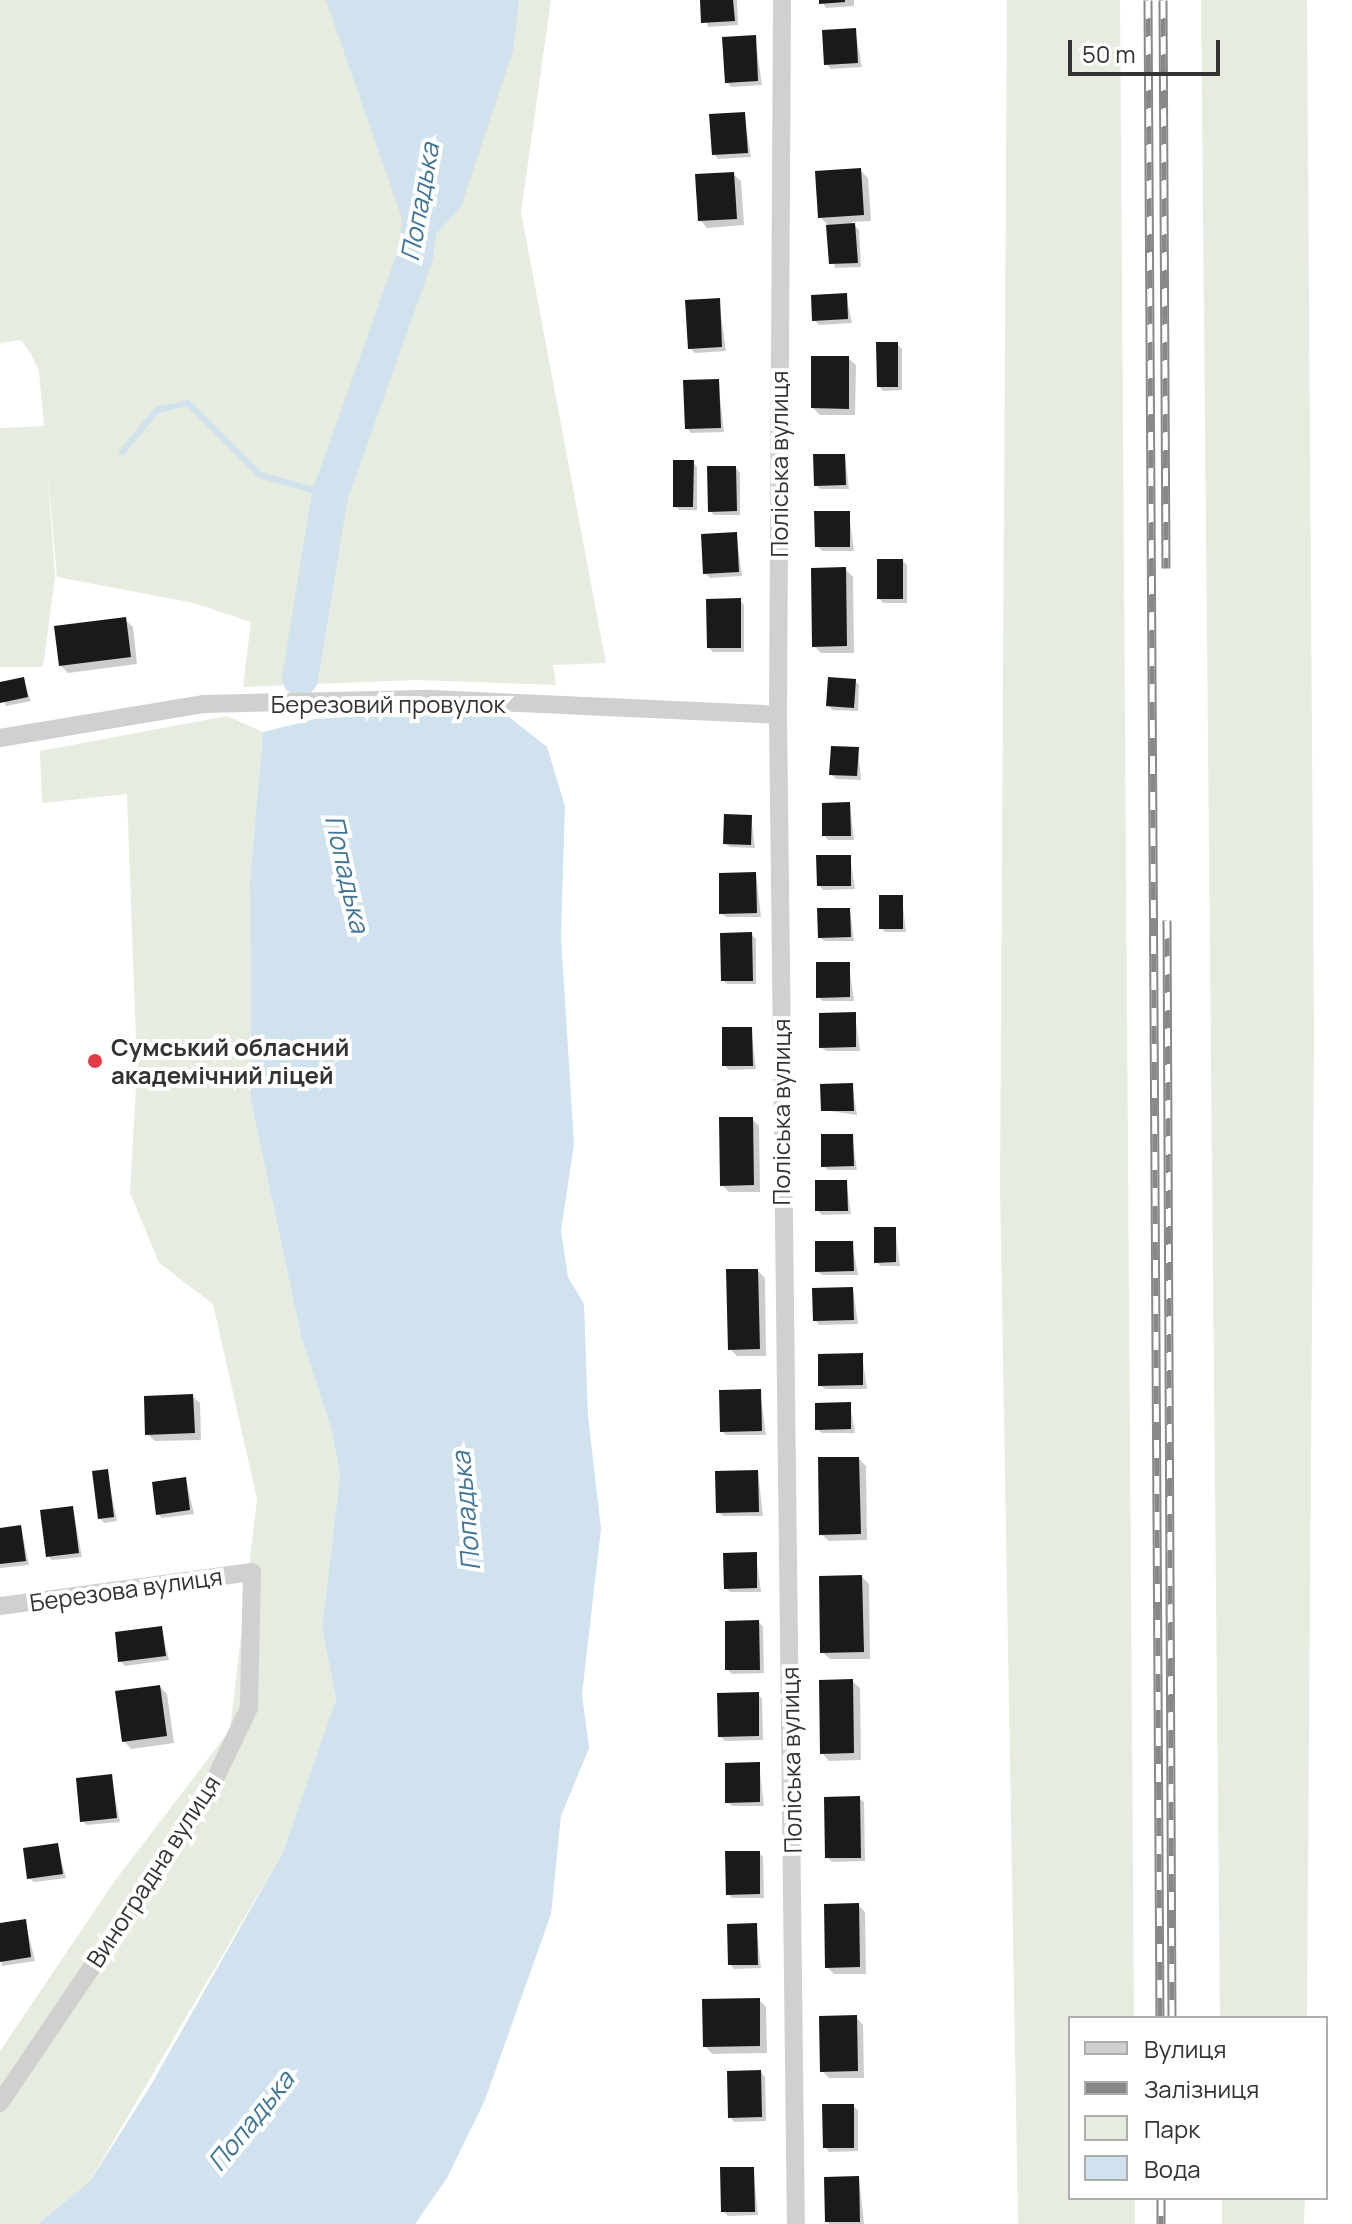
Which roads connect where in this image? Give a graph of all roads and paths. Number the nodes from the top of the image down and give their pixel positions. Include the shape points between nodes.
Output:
1 (782, 0) edge
2 (778, 715) junction
3 (0, 738) edge
4 (252, 1572) joint
5 (0, 1606) edge
6 (0, 2103) edge
7 (796, 2224) edge

1 - 2 street, Поліська вулиця
2 - 3 street, Березовий провулок via 431,699 204,704
2 - 7 street, Поліська вулиця
4 - 5 street, Березова вулиця
4 - 6 street, Виноградна вулиця via 249,1708 205,1800

